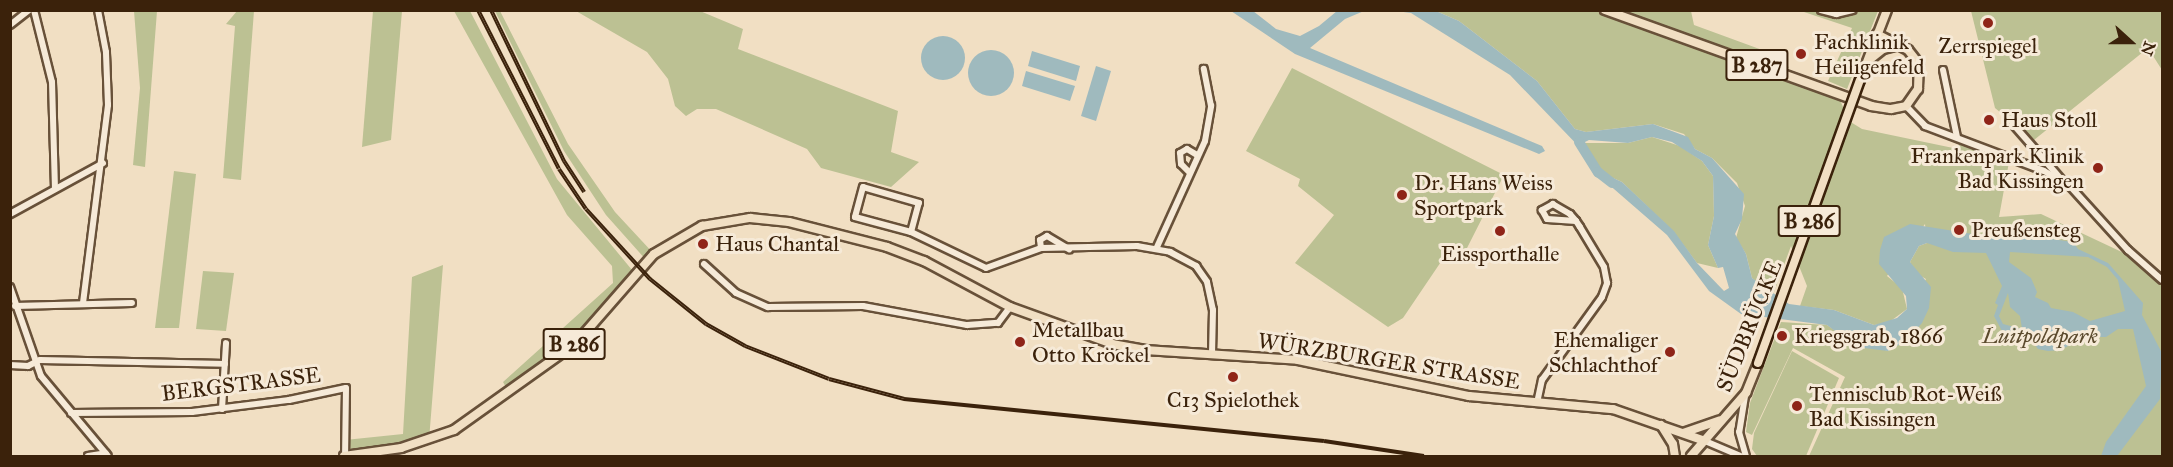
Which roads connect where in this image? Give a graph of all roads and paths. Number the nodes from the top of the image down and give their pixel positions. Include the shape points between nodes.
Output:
1 (31, 10) edge
2 (98, 10) edge
3 (1605, 10) edge
4 (1821, 10) edge
5 (1853, 10) edge
6 (1887, 10) edge
7 (10, 25) edge
8 (1877, 34) junction
9 (1900, 45) junction
10 (1867, 62) junction
11 (1204, 69) dead end
12 (1943, 70) dead end
13 (1906, 106) junction
14 (2012, 123) dead end
15 (1957, 137) junction
16 (1197, 155) junction
17 (103, 163) junction
18 (1189, 172) junction
19 (2062, 181) junction
20 (55, 189) junction
21 (10, 214) edge
22 (1576, 221) junction
23 (911, 232) junction
24 (1158, 247) junction
25 (1041, 248) junction
26 (1070, 250) junction
27 (704, 264) dead end
28 (2163, 280) edge
29 (10, 287) edge
30 (83, 303) junction
31 (132, 303) dead end
32 (15, 306) junction
33 (1010, 307) junction
34 (226, 343) dead end
35 (1212, 354) junction
36 (34, 364) junction
37 (225, 364) junction
38 (10, 365) edge
39 (1746, 393) junction
40 (1537, 403) junction
41 (222, 409) junction
42 (71, 413) junction
43 (1725, 418) junction
44 (1660, 424) junction
45 (1682, 433) junction
46 (1705, 441) junction
47 (107, 455) edge
48 (88, 456) edge
49 (345, 456) edge
50 (1675, 456) edge
51 (1691, 456) edge
52 (1740, 456) edge
53 (1746, 456) edge

1 - 7 street
1 - 20 street via 52,82
2 - 17 street via 108,78
3 - 13 main road, B 287 via 1871,106
4 - 5 street via 1836,14
6 - 8 main road, B 286
8 - 9 main road
8 - 10 main road, B 286
9 - 10 main road via 1882,49
9 - 13 main road via 1914,54 1921,72 1918,89
10 - 39 main road, SÜDBRÜCKE / B 286, bridge
11 - 16 street via 1210,120
12 - 15 street
13 - 15 street via 1920,124
14 - 19 street
15 - 19 street
16 - 18 street
16 - 18 street via 1187,149 1180,153 1181,164
17 - 20 street
17 - 30 street
18 - 24 street
19 - 28 street
20 - 21 street
22 - 22 street via 1553,204 1542,210 1547,219
22 - 40 street via 1604,267 1607,283 1602,297 1542,380
23 - 23 street via 855,217 863,188 919,203
23 - 25 street via 986,268
24 - 26 street
24 - 35 street via 1189,261 1207,282 1213,310
25 - 26 street
25 - 26 street via 1040,240 1047,236
27 - 33 street via 736,293 768,307 863,306 967,325 999,323
29 - 32 street
30 - 31 street
30 - 32 street
32 - 36 street
33 - 35 main road, WÜRZBURGER STRASSE / B 286 via 1120,346
33 - 49 main road, WÜRZBURGER STRASSE / B 286 via 924,261 876,244 767,219 718,222 684,234 654,254 576,342 454,430 401,448
34 - 37 street
35 - 40 main road, WÜRZBURGER STRASSE / B 286 via 1298,360 1469,396
36 - 37 street via 40,360
36 - 38 street
36 - 42 street
37 - 41 street
39 - 43 main road, SÜDBRÜCKE
39 - 53 street via 1738,432
40 - 44 main road, WÜRZBURGER STRASSE / B 286 via 1613,409
41 - 42 street, BERGSTRASSE
41 - 49 street, BERGSTRASSE via 346,388
42 - 47 street
43 - 45 main road
43 - 46 main road, SÜDBRÜCKE
44 - 45 main road, WÜRZBURGER STRASSE / B 286
44 - 50 main road
45 - 46 main road, WÜRZBURGER STRASSE / B 286
46 - 51 main road, SÜDBRÜCKE
46 - 52 street
47 - 48 street

